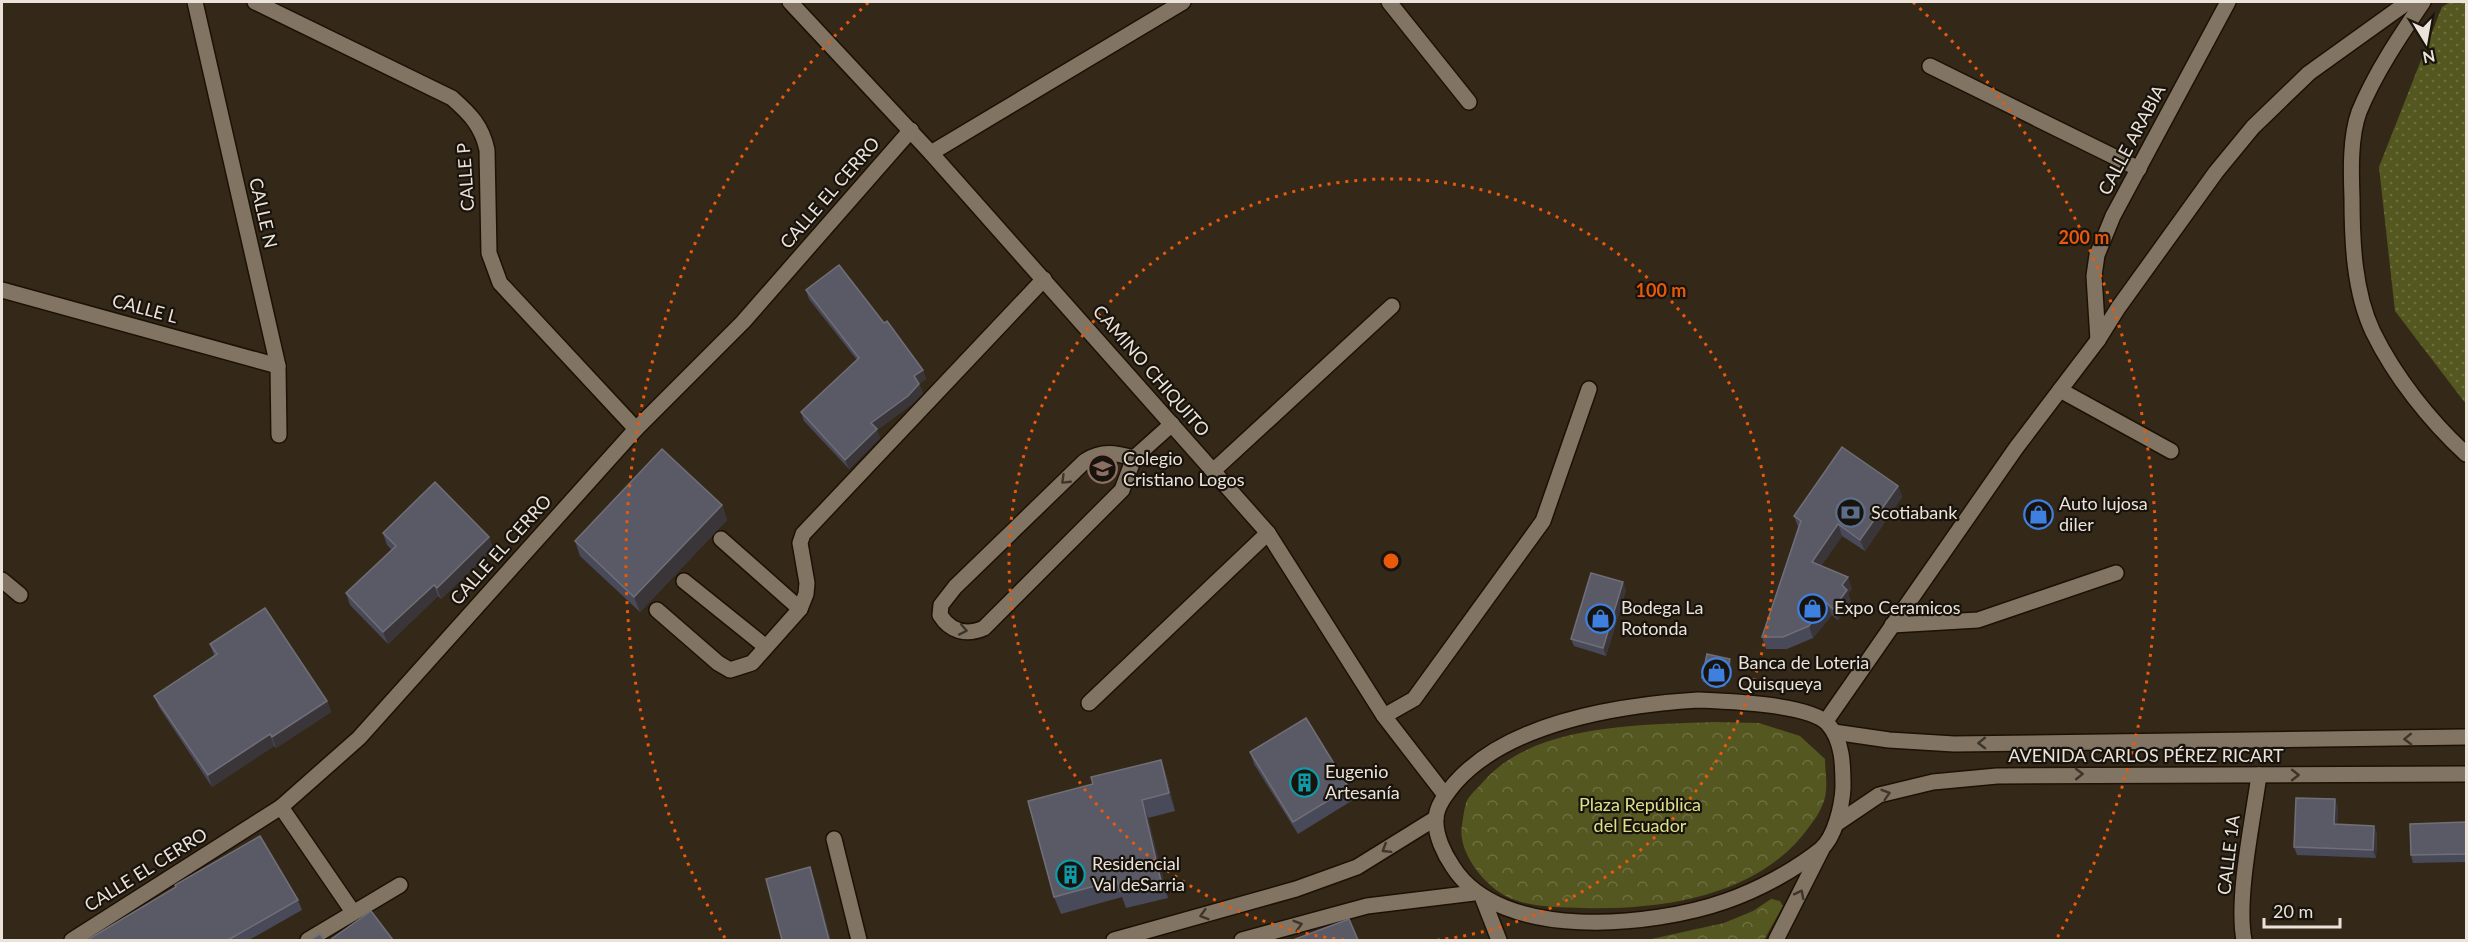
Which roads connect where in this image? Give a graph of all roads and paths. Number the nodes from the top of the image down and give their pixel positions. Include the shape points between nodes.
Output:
1 (195, 2) edge
2 (255, 2) edge
3 (790, 2) edge
4 (1183, 2) edge
5 (1389, 2) edge
6 (2228, 2) edge
7 (2408, 2) edge
8 (2423, 2) edge
9 (1930, 66) dead end
10 (1469, 102) dead end
11 (911, 130) junction
12 (931, 153) junction
13 (2139, 169) junction
14 (1044, 279) junction
15 (2, 290) edge
16 (1392, 306) dead end
17 (2098, 340) junction
18 (278, 366) junction
19 (1589, 389) dead end
20 (2060, 390) junction
21 (1172, 424) junction
22 (636, 429) junction
23 (279, 435) dead end
24 (2171, 451) dead end
25 (2466, 454) edge
26 (1134, 458) junction
27 (1213, 471) junction
28 (1268, 533) junction
29 (721, 539) dead end
30 (2116, 573) dead end
31 (2, 580) edge
32 (684, 582) dead end
33 (20, 595) dead end
34 (800, 609) junction
35 (657, 610) dead end
36 (1892, 625) junction
37 (766, 647) junction
38 (1089, 703) dead end
39 (1384, 716) junction
40 (1830, 727) junction
41 (2466, 737) edge
42 (2466, 774) edge
43 (2259, 775) junction
44 (1445, 795) junction
45 (281, 807) junction
46 (1436, 818) junction
47 (1836, 824) junction
48 (834, 838) dead end
49 (1823, 848) junction
50 (400, 885) dead end
51 (1478, 896) junction
52 (353, 912) junction
53 (72, 940) edge
54 (308, 940) edge
55 (859, 940) edge
56 (1114, 940) edge
57 (1242, 940) edge
58 (1499, 940) edge
59 (1776, 940) edge
60 (2244, 940) edge

1 - 18 street, CALLE N
2 - 22 street, CALLE P via 452,98 475,119 487,150 489,253 500,284
3 - 11 street, CAMINO CHIQUITO
4 - 12 street
5 - 10 street
6 - 13 street, CALLE ARABIA
7 - 17 street via 2309,73 2253,127 2195,201
8 - 25 street via 2394,45 2359,113 2351,166 2353,247 2373,331 2418,401
9 - 13 street
11 - 12 street, CAMINO CHIQUITO
11 - 22 street, CALLE EL CERRO via 743,322
12 - 14 street, CAMINO CHIQUITO
13 - 17 street, CALLE ARABIA via 2097,255 2094,276
14 - 21 street, CAMINO CHIQUITO
14 - 34 street via 803,534 801,551 807,583
15 - 18 street, CALLE L
16 - 27 street
17 - 20 street
18 - 23 street, CALLE N
19 - 39 street via 1543,521 1414,699
20 - 24 street
20 - 36 street
21 - 26 street
21 - 27 street, CAMINO CHIQUITO
22 - 45 street, CALLE EL CERRO via 359,738
26 -> 26 street via 1116,453 1096,454 1085,461 955,587 941,605 940,615 947,626 964,632 984,628 1122,490
27 - 28 street, CAMINO CHIQUITO
28 - 38 street
28 - 39 street, CAMINO CHIQUITO
29 - 34 street
30 - 36 street via 1978,620
31 - 33 street
32 - 37 street
34 - 37 street
35 - 37 street via 730,670 752,663
36 - 40 street
39 - 44 street, CAMINO CHIQUITO
41 -> 40 street, AVENIDA CARLOS PÉREZ RICART via 1954,744 1899,741
40 - 44 street via 1797,711 1742,701 1656,703 1596,713 1538,730 1496,750 1462,775
40 - 47 street via 1843,769 1843,794
43 -> 42 street, AVENIDA CARLOS PÉREZ RICART
47 -> 43 street, AVENIDA CARLOS PÉREZ RICART via 1879,795 1933,782 1997,776
43 - 60 street, CALLE 1A via 2243,901
44 - 46 street
45 - 52 street
45 - 53 street, CALLE EL CERRO
46 - 51 street via 1441,844 1453,868
46 -> 56 street via 1358,867 1296,889
47 - 49 street
48 - 55 street
49 - 51 street via 1784,873 1727,901 1666,917 1583,922 1549,919 1504,910
59 -> 49 street
50 - 52 street
57 -> 51 street via 1367,906
51 - 58 street
52 - 54 street

